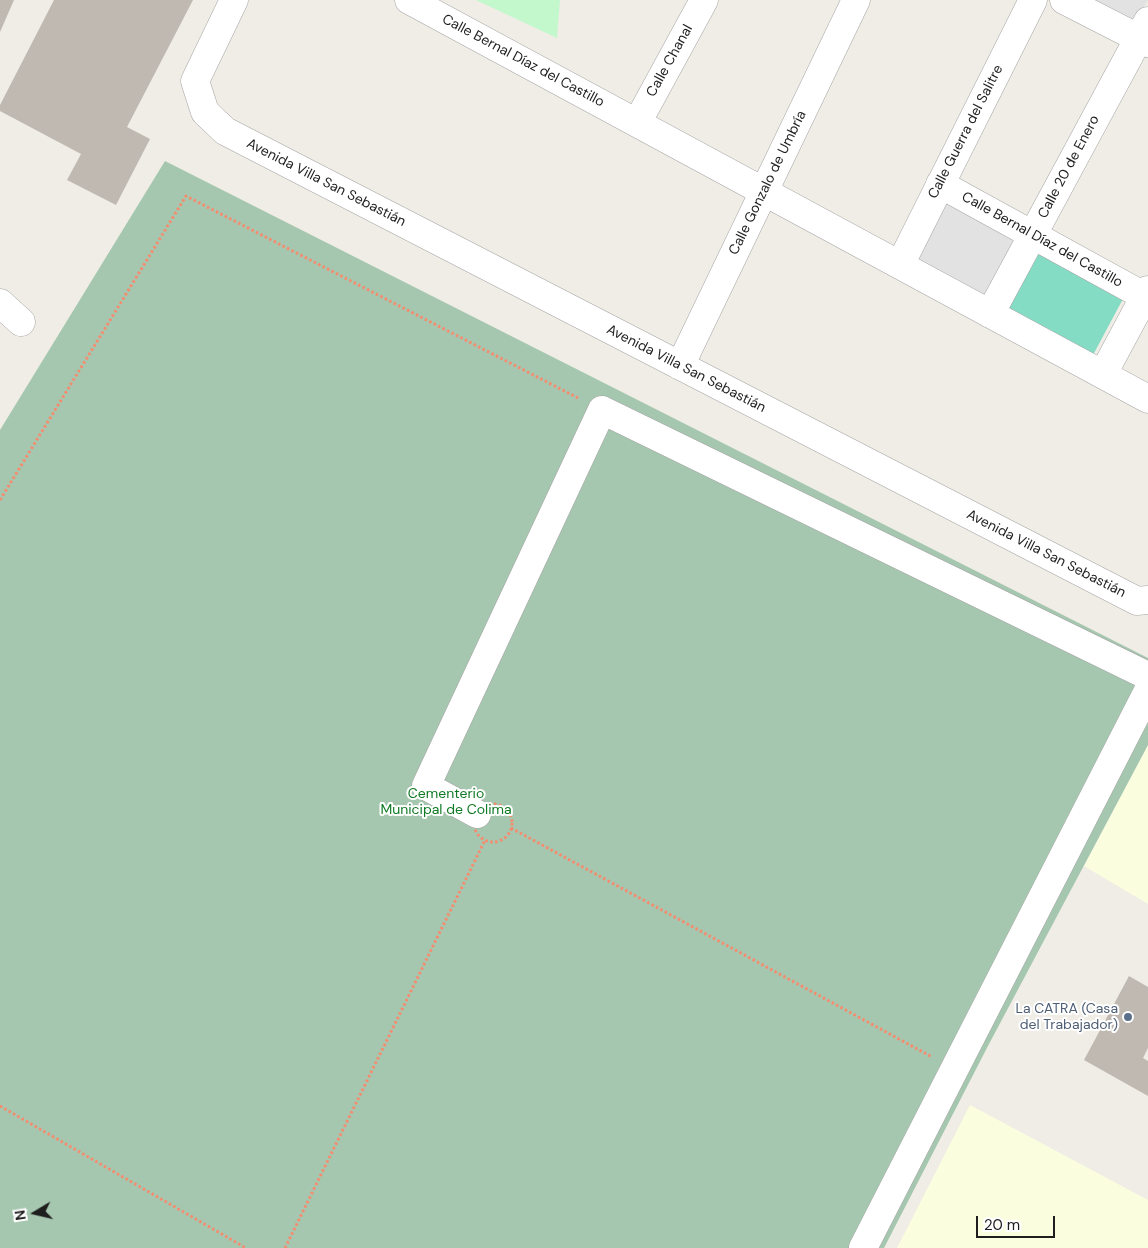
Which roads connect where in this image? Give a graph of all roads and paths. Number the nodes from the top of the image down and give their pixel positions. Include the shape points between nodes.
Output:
1 (234, 0) edge
2 (704, 0) edge
3 (856, 0) edge
4 (1032, 0) edge
5 (1064, 0) edge
6 (413, 1) edge
7 (1145, 34) edge
8 (636, 123) junction
9 (940, 184) junction
10 (764, 192) junction
11 (1033, 235) junction
12 (900, 265) junction
13 (1146, 293) edge
14 (0, 303) edge
15 (990, 314) junction
16 (21, 322) dead end
17 (680, 366) junction
18 (1102, 374) junction
19 (1148, 399) edge
20 (602, 410) junction
21 (0, 500) edge
22 (1148, 600) edge
23 (1148, 676) edge
24 (1148, 691) edge
25 (477, 814) dead end
26 (511, 828) dead end
27 (485, 840) dead end
28 (954, 1069) junction
29 (0, 1106) edge
30 (246, 1248) edge
31 (285, 1248) edge
32 (863, 1248) edge

1 - 17 street, Avenida Villa San Sebastián via 195,81 205,112 225,131
2 - 8 street, Calle Chanal
3 - 10 street, Calle Gonzalo de Umbría
4 - 9 street, Calle Guerra del Salitre
5 - 7 street
6 - 8 street, Calle Bernal Díaz del Castillo
7 - 11 street, Calle 20 de Enero
8 - 10 street, Calle Bernal Díaz del Castillo
9 - 11 street, Calle Bernal Díaz del Castillo
9 - 12 street, Calle Guerra del Salitre
10 - 12 street, Calle Bernal Díaz del Castillo
10 - 17 street, Calle Gonzalo de Umbría
11 - 13 street, Calle Bernal Díaz del Castillo
11 - 15 street, Calle 20 de Enero
12 - 15 street
13 - 18 street
14 - 16 street
15 - 18 street
17 - 22 street, Avenida Villa San Sebastián via 1137,601
18 - 19 street
20 - 21 path via 186,196
20 - 23 street
20 - 25 street via 426,786
24 - 28 street
26 - 28 path
27 - 31 path
28 - 32 street
29 - 30 path

